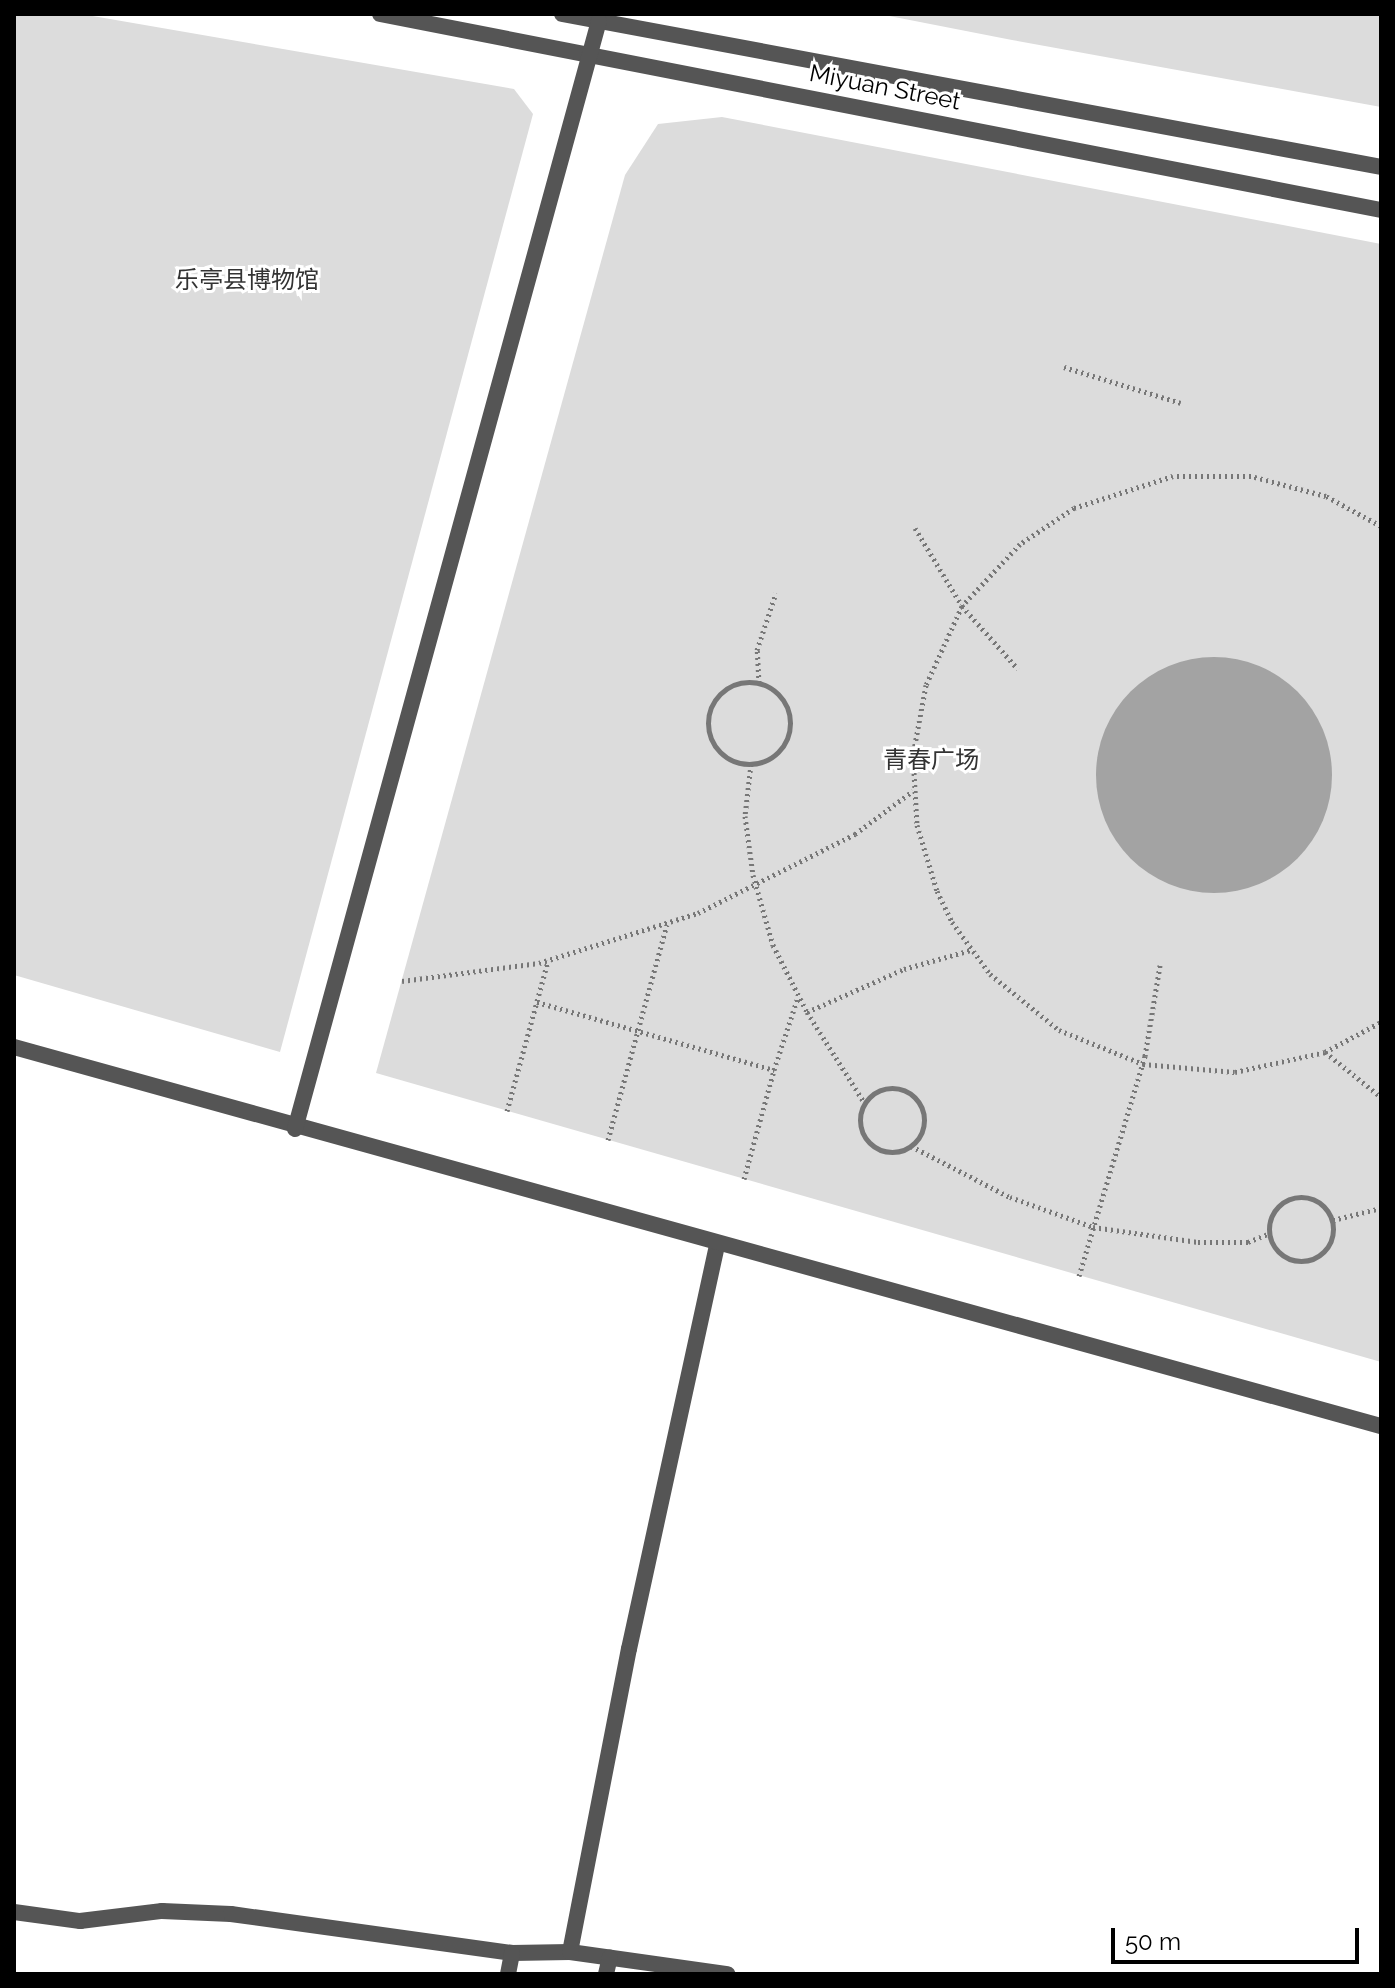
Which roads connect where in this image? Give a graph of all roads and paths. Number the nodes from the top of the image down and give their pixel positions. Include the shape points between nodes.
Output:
1 (380, 14) edge
2 (562, 14) edge
3 (599, 21) junction
4 (591, 52) junction
5 (1381, 167) edge
6 (1381, 210) edge
7 (1064, 367) dead end
8 (1181, 403) dead end
9 (1381, 526) edge
10 (915, 528) dead end
11 (776, 593) dead end
12 (962, 606) junction
13 (1018, 669) dead end
14 (759, 683) junction
15 (751, 764) junction
16 (914, 791) junction
17 (756, 887) junction
18 (667, 924) junction
19 (971, 950) junction
20 (548, 960) junction
21 (1160, 965) dead end
22 (402, 981) dead end
23 (798, 996) junction
24 (537, 1002) junction
25 (807, 1012) junction
26 (1381, 1022) edge
27 (638, 1031) junction
28 (14, 1047) edge
29 (1325, 1052) junction
30 (1143, 1064) junction
31 (774, 1070) junction
32 (1381, 1097) edge
33 (864, 1102) junction
34 (507, 1111) dead end
35 (295, 1129) junction
36 (608, 1140) dead end
37 (911, 1146) junction
38 (744, 1179) dead end
39 (1381, 1208) edge
40 (1333, 1220) junction
41 (1093, 1227) junction
42 (1268, 1234) junction
43 (717, 1245) junction
44 (1079, 1276) dead end
45 (1381, 1426) edge
46 (14, 1912) edge
47 (570, 1952) junction
48 (512, 1953) junction
49 (610, 1957) junction
50 (508, 1974) edge
51 (606, 1974) edge
52 (727, 1974) edge

1 - 4 street, Miyuan Street
2 - 3 street, Miyuan Street
3 - 4 street
3 - 5 street, Miyuan Street
4 - 6 street, Miyuan Street
4 - 35 street
7 - 8 path
9 - 12 path via 1326,496 1289,484 1251,476 1173,476 1104,494 1046,524 996,566
10 - 12 path
11 - 14 path via 757,650
12 - 13 path
12 - 16 path via 926,685 913,755
14 - 15 path via 783,699 791,726 778,752
14 - 15 path via 732,685 721,692 708,717 713,743 723,755
15 - 17 path via 745,816
16 - 17 path via 855,834
16 - 19 path via 917,825 937,891
17 - 18 path
17 - 23 path via 773,945
18 - 20 path
18 - 27 path
19 - 25 path via 904,969
19 - 30 path via 1012,995 1059,1030
20 - 22 path
20 - 24 path
21 - 30 path
23 - 25 path
23 - 31 path
24 - 27 path
24 - 34 path
25 - 33 path
26 - 29 path
27 - 31 path
27 - 36 path
28 - 35 street
29 - 30 path via 1235,1072
29 - 32 path
30 - 41 path
31 - 38 path
33 - 37 path via 859,1124 872,1145 898,1152
33 - 37 path via 883,1088 895,1087 917,1099 924,1123
35 - 43 street
37 - 41 path via 1010,1197
39 - 40 path
40 - 42 path via 1317,1200 1292,1198 1273,1211
40 - 42 path via 1330,1245 1308,1261 1281,1255
41 - 42 path via 1198,1242 1248,1242
41 - 44 path
43 - 45 street
43 - 47 street
46 - 48 street via 80,1921 162,1911 231,1914
47 - 48 street
47 - 49 street
48 - 50 street
49 - 51 street
49 - 52 street

